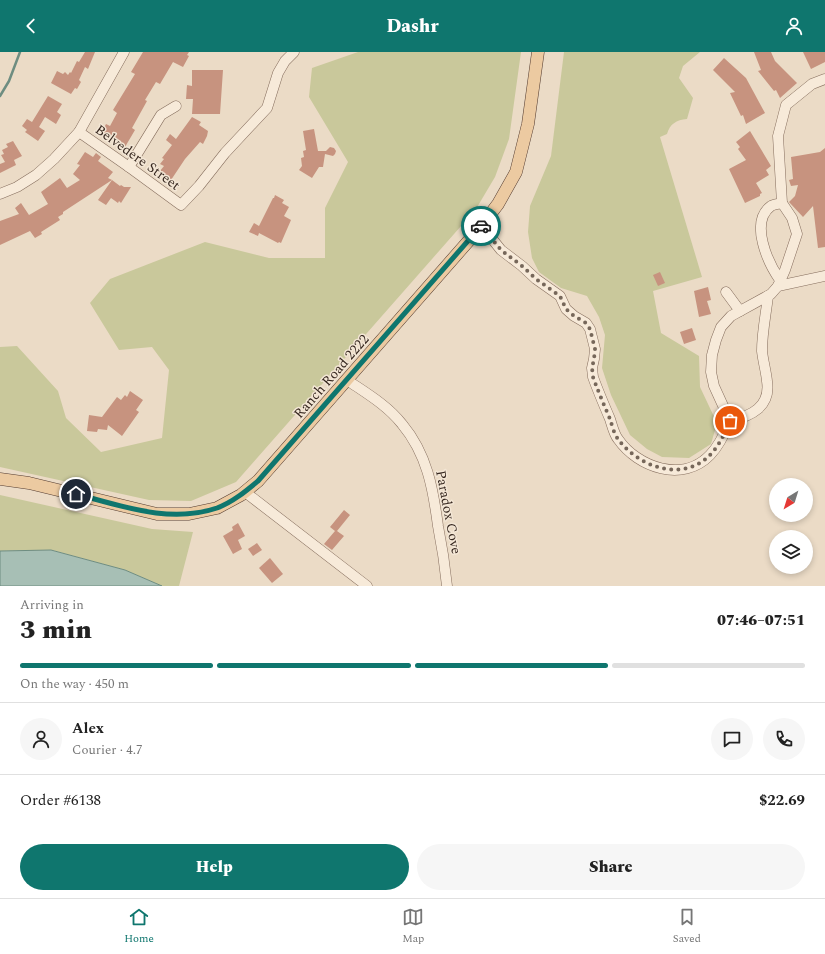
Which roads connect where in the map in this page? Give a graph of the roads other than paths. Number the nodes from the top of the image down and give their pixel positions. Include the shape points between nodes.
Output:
1 (124, 52) edge
2 (294, 52) edge
3 (538, 52) edge
4 (825, 79) edge
5 (176, 106) dead end
6 (79, 132) junction
7 (130, 167) junction
8 (0, 194) edge
9 (782, 203) junction
10 (482, 225) junction
11 (825, 276) edge
12 (779, 283) junction
13 (726, 292) dead end
14 (768, 296) junction
15 (740, 311) junction
16 (347, 380) junction
17 (730, 421) junction
18 (0, 479) edge
19 (245, 492) junction
20 (367, 586) edge
21 (448, 586) edge

1 - 6 street
2 - 7 street, Belvedere Street via 278,73 267,108 181,205
3 - 10 main road, Ranch Road 2222 via 528,124 516,172 498,204
4 - 9 street via 812,84 786,105 778,136
5 - 7 street via 161,115
6 - 7 street, Belvedere Street
6 - 8 street via 36,174 17,187
9 - 12 street via 792,218 797,234
9 - 12 street via 771,206 761,222 766,253
10 - 16 main road, Ranch Road 2222
10 - 17 street via 501,250 560,296 566,309 586,323 590,329 595,349 593,377 617,438 628,450 657,468 687,469 700,464 710,456
11 - 12 street
12 - 14 street
13 - 15 street
14 - 15 street
14 - 17 street via 762,338 768,383 765,401 751,415
15 - 17 street via 721,327 712,355 711,372 714,386
16 - 19 main road, Ranch Road 2222 via 258,481
16 - 21 street, Paradox Cove via 383,405 416,442 434,492
18 - 19 main road, Ranch Road 2222 via 29,483 157,514 189,514 218,508
19 - 20 street

